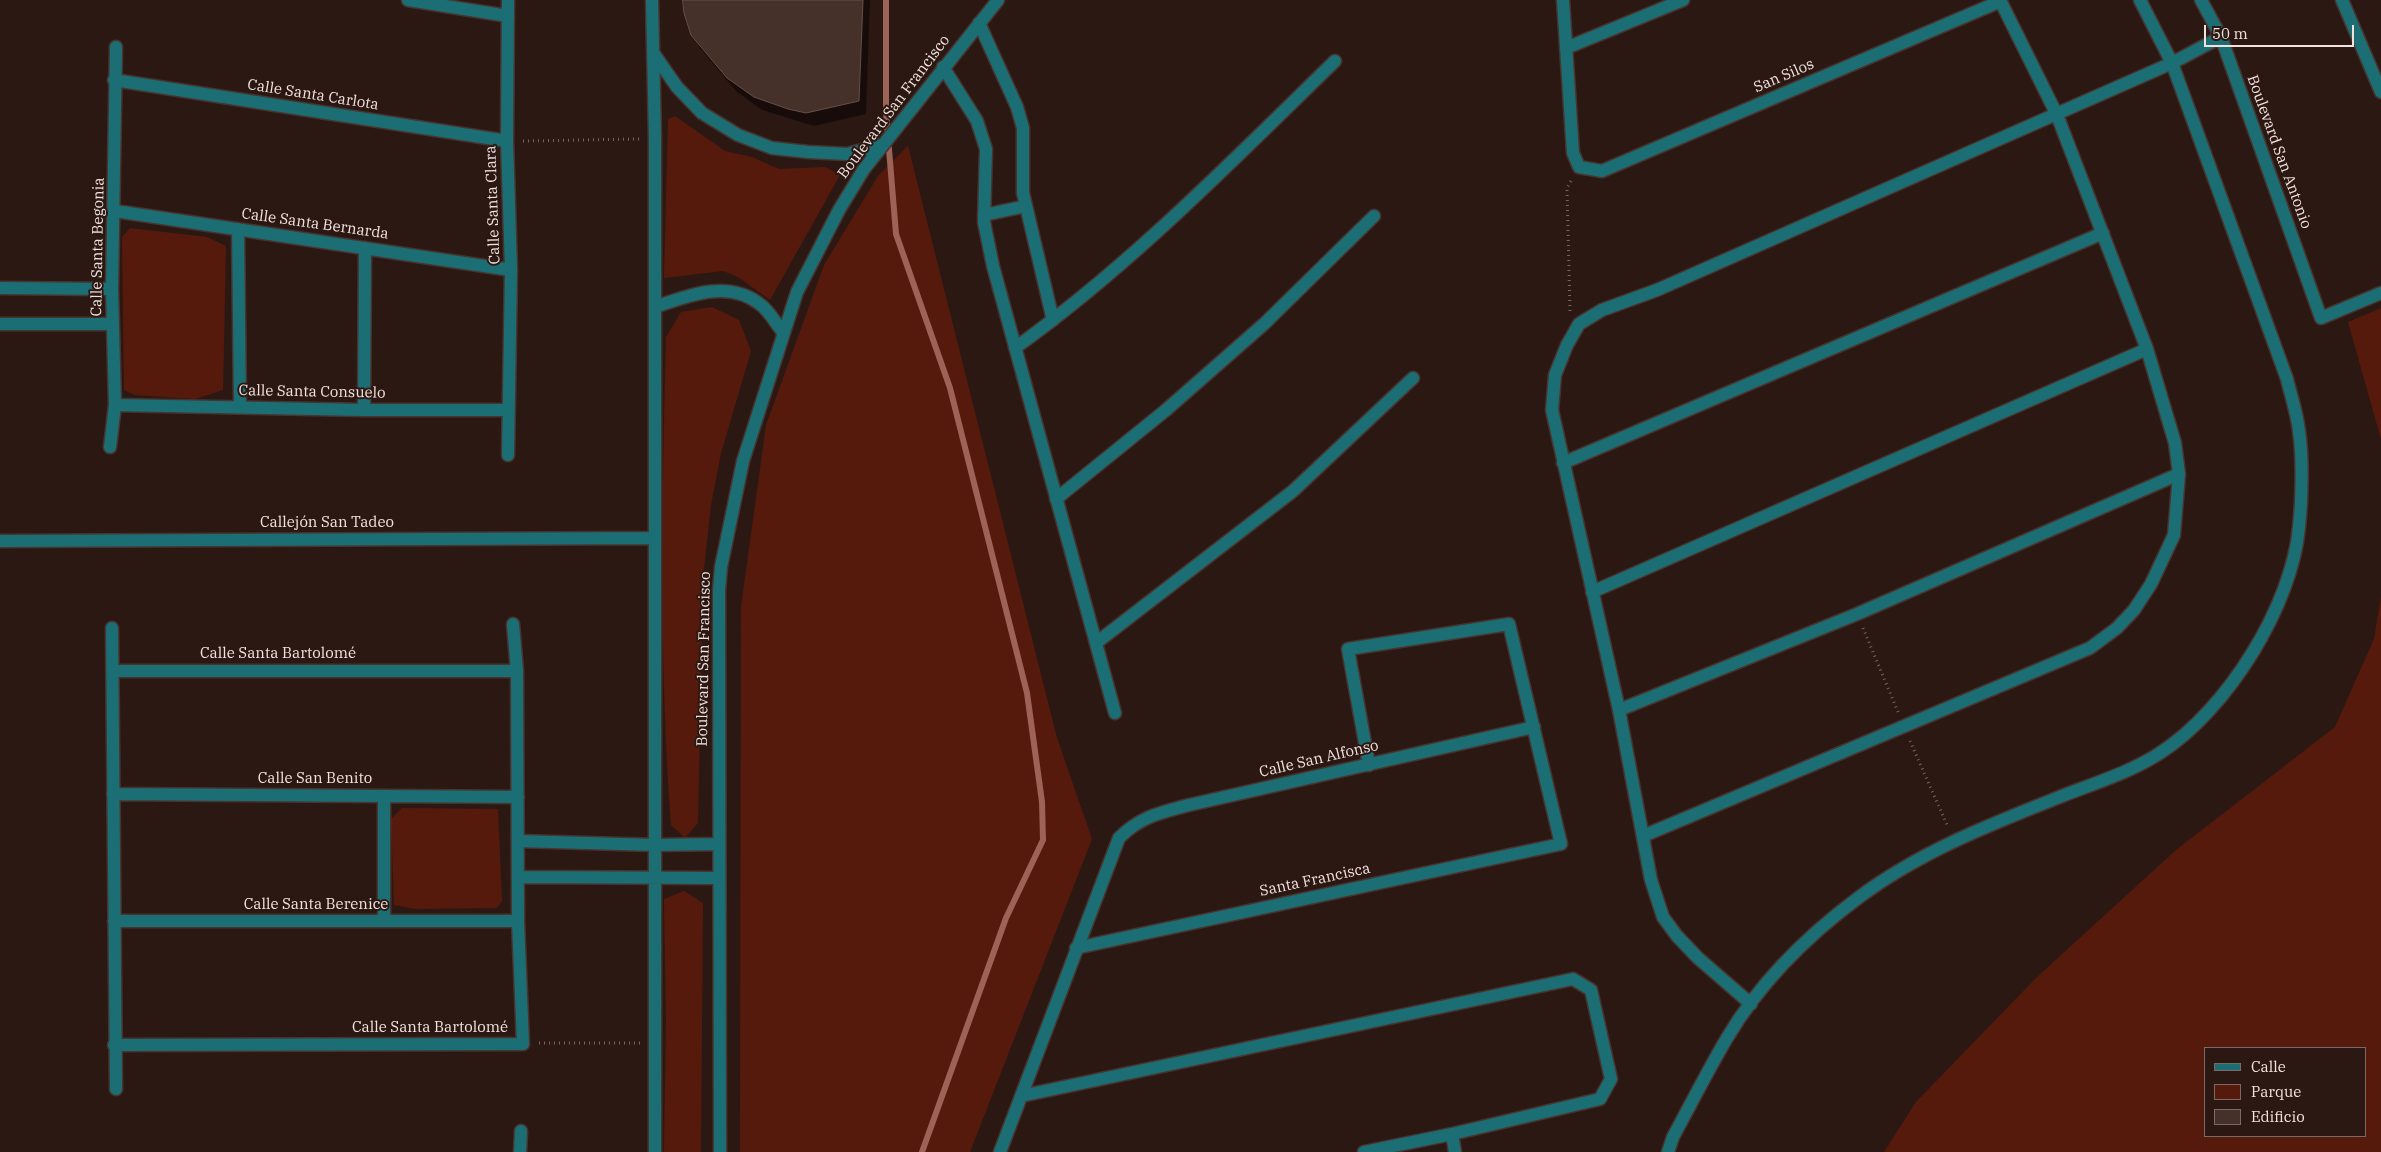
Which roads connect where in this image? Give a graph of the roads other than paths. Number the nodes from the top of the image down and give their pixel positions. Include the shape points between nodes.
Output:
1 (408, 0) edge
2 (508, 0) edge
3 (652, 0) edge
4 (998, 0) edge
5 (1563, 0) edge
6 (1683, 0) edge
7 (2001, 0) edge
8 (2140, 0) edge
9 (2201, 0) edge
10 (2342, 0) edge
11 (508, 16) junction
12 (980, 23) junction
13 (2221, 37) junction
14 (116, 47) dead end
15 (1566, 48) junction
16 (654, 54) junction
17 (1335, 62) dead end
18 (2172, 64) junction
19 (943, 67) junction
20 (114, 80) junction
21 (2381, 92) edge
22 (2057, 115) junction
23 (507, 141) junction
24 (882, 145) junction
25 (1026, 206) junction
26 (115, 211) junction
27 (984, 215) junction
28 (1374, 216) dead end
29 (238, 229) junction
30 (2103, 233) junction
31 (365, 248) junction
32 (511, 270) junction
33 (0, 288) edge
34 (112, 289) junction
35 (2381, 293) edge
36 (655, 307) junction
37 (1054, 320) junction
38 (0, 324) edge
39 (113, 324) junction
40 (783, 332) junction
41 (1015, 348) junction
42 (2147, 349) junction
43 (1413, 378) dead end
44 (115, 405) junction
45 (240, 406) junction
46 (364, 410) junction
47 (508, 410) junction
48 (110, 447) dead end
49 (508, 455) dead end
50 (1562, 463) junction
51 (2179, 474) junction
52 (1056, 499) junction
53 (654, 538) junction
54 (0, 541) edge
55 (1592, 592) junction
56 (513, 624) dead end
57 (112, 628) dead end
58 (1096, 643) junction
59 (113, 671) junction
60 (517, 671) junction
61 (1619, 710) junction
62 (1115, 713) dead end
63 (1534, 727) junction
64 (1369, 765) junction
65 (113, 794) junction
66 (384, 796) junction
67 (518, 796) junction
68 (1643, 836) junction
69 (518, 841) junction
70 (719, 844) junction
71 (655, 845) junction
72 (518, 877) junction
73 (719, 878) junction
74 (655, 879) junction
75 (114, 921) junction
76 (384, 921) junction
77 (518, 921) junction
78 (1076, 948) junction
79 (1751, 1004) junction
80 (114, 1045) junction
81 (116, 1089) dead end
82 (1020, 1096) junction
83 (521, 1131) dead end
84 (1452, 1134) junction
85 (520, 1152) edge
86 (655, 1152) edge
87 (720, 1152) edge
88 (1000, 1152) edge
89 (1364, 1152) edge
90 (1455, 1152) edge
91 (1668, 1152) edge

1 - 11 street
2 - 11 street, Calle Santa Clara
3 - 16 street
4 - 12 street, Boulevard San Francisco
5 - 15 street
6 - 15 street
7 - 15 street, San Silos via 1602,171 1579,167 1573,153
7 - 22 street
8 - 18 street
9 - 13 street, Boulevard San Antonio
10 - 21 street
11 - 23 street, Calle Santa Clara
12 - 19 street, Boulevard San Francisco
12 - 25 street via 1018,107 1023,128
13 - 18 street
13 - 35 street, Boulevard San Antonio via 2321,318
14 - 20 street, Calle Santa Begonia
16 - 24 street via 677,87 702,113 738,135 772,148 808,152 847,154
16 - 36 street
17 - 37 street via 1140,249
18 - 22 street
18 - 79 street via 2287,378 2300,431 2299,528 2288,576 2272,616 2255,650 2224,694 2194,727 2160,754 1982,827 1898,870 1817,932 1767,982
19 - 24 street, Boulevard San Francisco
19 - 27 street via 977,121 986,149
20 - 23 street, Calle Santa Carlota
20 - 26 street, Calle Santa Begonia
22 - 30 street
22 - 50 street via 1658,290 1602,310 1579,324 1555,375 1552,410
23 - 32 street, Calle Santa Clara
24 - 40 street, Boulevard San Francisco via 864,168 811,263
25 - 27 street
25 - 37 street
26 - 29 street, Calle Santa Bernarda
26 - 34 street, Calle Santa Begonia
27 - 41 street via 993,266
28 - 52 street via 1264,324 1166,410
29 - 31 street, Calle Santa Bernarda
29 - 45 street
30 - 42 street
30 - 50 street
31 - 32 street, Calle Santa Bernarda
31 - 46 street
32 - 47 street, Calle Santa Clara
33 - 34 street
34 - 39 street, Calle Santa Begonia
36 - 40 street via 700,292 742,294 762,306
36 - 53 street
37 - 41 street
38 - 39 street
39 - 44 street, Calle Santa Begonia
40 - 70 street, Boulevard San Francisco via 743,461 721,567 718,613
41 - 52 street
42 - 51 street via 2175,443
42 - 55 street
43 - 58 street via 1293,491
44 - 45 street, Calle Santa Consuelo
44 - 48 street, Calle Santa Begonia
45 - 46 street, Calle Santa Consuelo
46 - 47 street, Calle Santa Consuelo
47 - 49 street, Calle Santa Clara
50 - 55 street
51 - 61 street via 1857,614
51 - 68 street via 2174,535 2152,584 2117,628 2090,648
52 - 58 street
53 - 54 street, Callejón San Tadeo
53 - 71 street
55 - 61 street
56 - 60 street
57 - 59 street
58 - 62 street
59 - 60 street, Calle Santa Bartolomé
59 - 65 street
60 - 67 street, Calle Santa Bartolomé
61 - 68 street
63 - 64 street, Calle San Alfonso
63 - 64 street via 1509,624 1348,649
63 - 78 street, Santa Francisca via 1561,844
64 - 78 street, Calle San Alfonso via 1147,816 1132,825 1120,838
65 - 66 street, Calle San Benito
65 - 75 street
66 - 67 street, Calle San Benito
66 - 76 street
67 - 69 street, Calle Santa Bartolomé
68 - 79 street via 1651,880 1664,917 1698,958
69 - 71 street
69 - 72 street, Calle Santa Bartolomé
70 - 71 street
70 - 73 street, Boulevard San Francisco
71 - 74 street
72 - 74 street
72 - 77 street, Calle Santa Bartolomé
73 - 74 street
73 - 87 street, Boulevard San Francisco
74 - 86 street
75 - 76 street, Calle Santa Berenice
75 - 80 street
76 - 77 street, Calle Santa Berenice
77 - 80 street, Calle Santa Bartolomé via 523,1044
78 - 82 street
79 - 91 street via 1728,1036
80 - 81 street
82 - 84 street via 1573,979 1591,990 1611,1080 1600,1099
82 - 88 street
83 - 85 street
84 - 89 street
84 - 90 street

